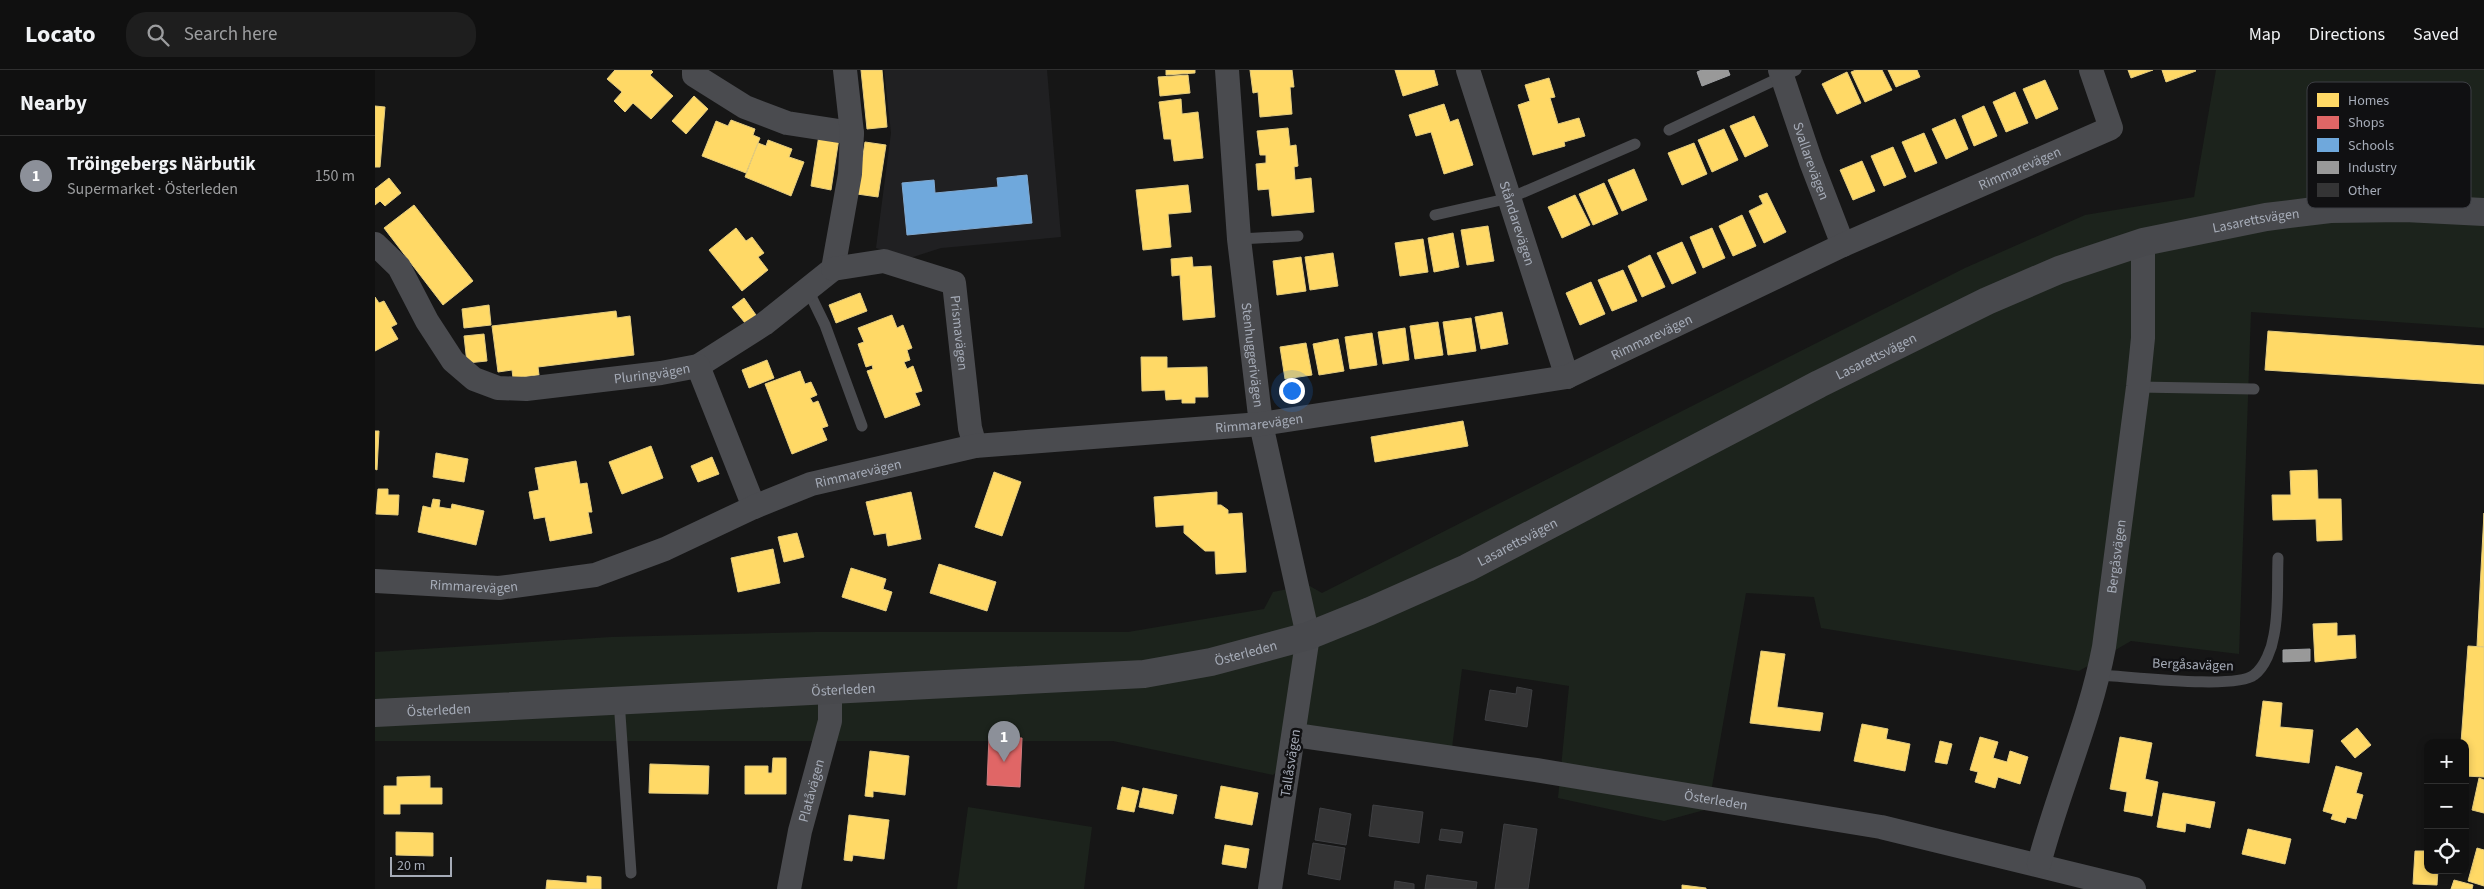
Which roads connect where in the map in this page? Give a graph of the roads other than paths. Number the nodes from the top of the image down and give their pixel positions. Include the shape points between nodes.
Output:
1 (694, 70) edge
2 (845, 70) edge
3 (1227, 70) edge
4 (1468, 70) edge
5 (2091, 70) edge
6 (1786, 72) edge
7 (1669, 130) dead end
8 (852, 133) junction
9 (1635, 144) dead end
10 (1510, 198) junction
11 (2484, 212) edge
12 (1435, 215) dead end
13 (1298, 236) dead end
14 (1239, 239) junction
15 (2143, 242) junction
16 (375, 244) edge
17 (1843, 245) junction
18 (833, 269) junction
19 (807, 288) junction
20 (698, 366) junction
21 (1567, 377) junction
22 (2139, 387) junction
23 (2254, 389) dead end
24 (1261, 424) junction
25 (862, 426) dead end
26 (975, 446) junction
27 (754, 507) junction
28 (2278, 558) dead end
29 (375, 581) edge
30 (1308, 636) junction
31 (2099, 674) junction
32 (830, 690) junction
33 (619, 700) junction
34 (375, 713) edge
35 (1295, 735) junction
36 (2039, 864) junction
37 (631, 873) dead end
38 (789, 889) edge
39 (1270, 889) edge
40 (2134, 889) edge

1 - 8 street via 694,75 745,107 787,123
2 - 8 street
3 - 14 street, Stenhuggerivägen
4 - 10 street, Ståndarevägen
5 - 17 street, Rimmarevägen via 2111,128
6 - 7 lane, Svallarevägen
6 - 17 street, Svallarevägen via 1811,162
8 - 18 street via 850,174
9 - 10 lane
10 - 12 lane
10 - 21 street, Ståndarevägen
11 - 15 street, Lasarettsvägen via 2330,209 2266,217
13 - 14 lane
14 - 24 street, Stenhuggerivägen
15 - 22 street, Bergåsvägen via 2143,338
15 - 30 street, Lasarettsvägen via 2059,270 1987,301 1819,384 1467,568
16 - 20 street, Pluringvägen via 399,267 427,321 453,361 474,379 498,388 535,388
17 - 21 street, Rimmarevägen
18 - 19 street, Pluringvägen
18 - 26 street, Prismavägen via 884,261 954,283
19 - 20 street, Pluringvägen via 764,324
19 - 25 lane via 825,325
20 - 27 street
21 - 24 street, Rimmarevägen
22 - 23 lane
22 - 31 street, Bergåsvägen
24 - 26 street, Rimmarevägen
24 - 30 street, Stenhuggerivägen
26 - 27 street, Rimmarevägen via 811,484
27 - 29 street, Rimmarevägen via 665,549 595,575 499,588
28 - 31 lane, Bergåsavägen via 2274,635 2264,662 2254,675 2244,680 2227,681
30 - 32 street, Österleden via 1211,662 1144,674
30 - 35 street, Tallåsvägen
31 - 36 street, Bergåsvägen
32 - 33 street, Österleden
32 - 38 street, Platåvägen via 830,721 800,831
33 - 34 street, Österleden
33 - 37 lane
35 - 36 street, Österleden via 1536,770 1881,827
35 - 39 street, Tallåsvägen
36 - 40 street, Österleden

